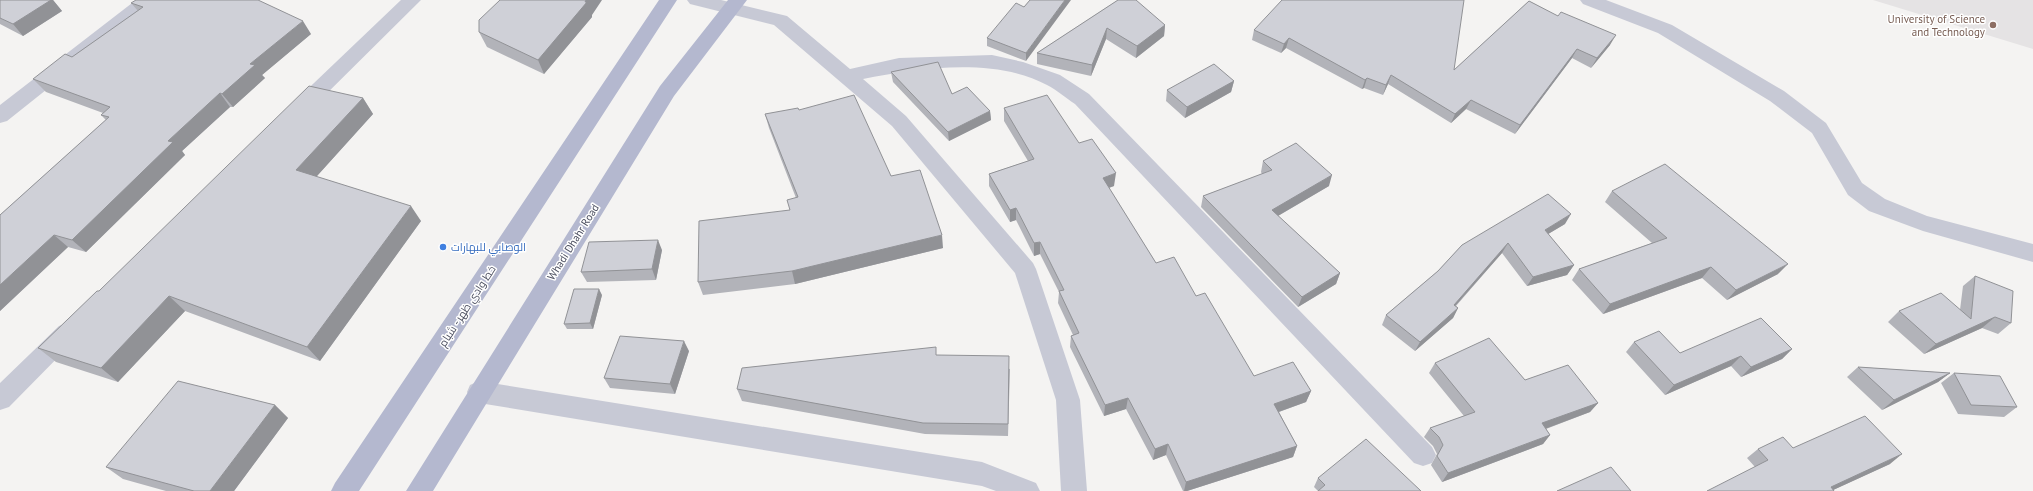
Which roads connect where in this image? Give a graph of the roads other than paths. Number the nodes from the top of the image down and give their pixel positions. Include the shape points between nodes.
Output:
1 (148, 0) edge
2 (412, 0) edge
3 (668, 0) edge
4 (696, 0) edge
5 (1589, 0) edge
6 (733, 3) edge
7 (847, 76) junction
8 (0, 116) edge
9 (286, 122) edge
10 (2033, 253) edge
11 (80, 321) edge
12 (479, 392) junction
13 (0, 399) edge
14 (1423, 455) dead end
15 (344, 491) edge
16 (419, 491) edge
17 (1027, 491) edge
18 (1074, 491) edge

1 - 8 street
2 - 9 street
3 - 15 main road, خط وادي ظهر - شبام
4 - 6 street
5 - 10 street via 1665,29 1776,96 1819,128 1855,189 1877,205 1923,224
6 - 7 street via 780,20
6 - 12 main road, Whadi Dhahr Road via 666,91
7 - 14 street via 899,64 992,62 1052,80 1082,99
7 - 18 street via 899,121 1025,269 1068,400
11 - 13 street
12 - 16 main road, Whadi Dhahr Road
12 - 17 street via 982,474

